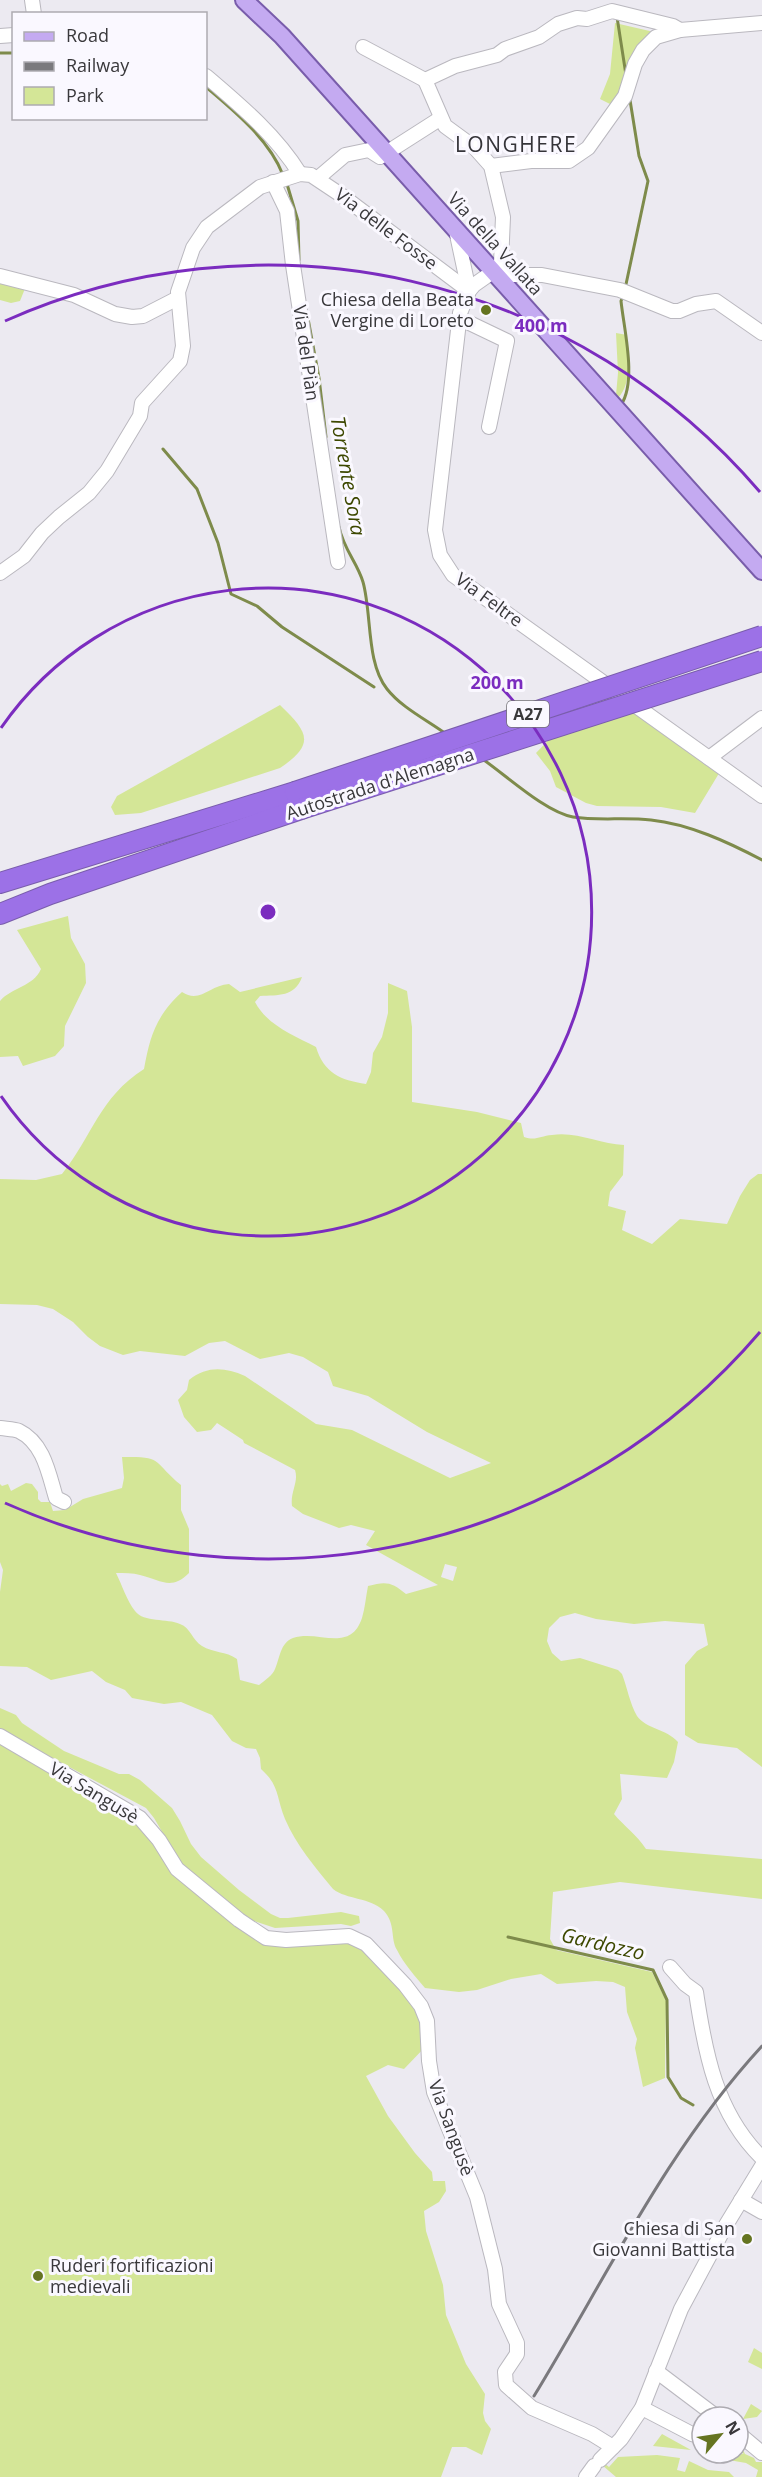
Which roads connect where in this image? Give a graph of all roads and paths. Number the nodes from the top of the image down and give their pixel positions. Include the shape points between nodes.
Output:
1 (244, 0) edge
2 (762, 23) edge
3 (680, 30) junction
4 (363, 47) dead end
5 (207, 77) edge
6 (425, 80) junction
7 (441, 118) junction
8 (387, 152) junction
9 (491, 166) junction
10 (296, 175) junction
11 (318, 178) junction
12 (275, 181) junction
13 (456, 230) junction
14 (497, 275) junction
15 (0, 276) edge
16 (468, 291) junction
17 (178, 298) junction
18 (459, 318) junction
19 (762, 333) edge
20 (489, 427) dead end
21 (338, 562) dead end
22 (762, 571) edge
23 (0, 573) edge
24 (762, 636) edge
25 (762, 662) edge
26 (762, 718) edge
27 (709, 758) junction
28 (762, 796) edge
29 (298, 801) junction
30 (0, 883) edge
31 (0, 914) edge
32 (0, 1428) edge
33 (64, 1502) dead end
34 (0, 1736) edge
35 (670, 1966) dead end
36 (762, 2158) edge
37 (762, 2166) edge
38 (741, 2200) junction
39 (762, 2212) edge
40 (656, 2371) junction
41 (701, 2405) edge
42 (642, 2408) junction
43 (690, 2433) edge
44 (750, 2443) edge
45 (613, 2448) junction
46 (762, 2453) edge
47 (594, 2467) edge

1 - 8 main road, Via della Vallata via 282,36
2 - 3 street
3 - 6 street via 612,11 558,24 497,55 455,66
3 - 9 street via 656,37 643,50 625,96 588,148 568,161
4 - 6 street
5 - 10 street via 288,154
6 - 7 street
7 - 8 street
7 - 9 street via 445,126 475,148
8 - 11 street via 380,157 369,150 345,155
8 - 13 main road, Via della Vallata
9 - 14 street via 503,217
10 - 11 street, Via delle Fosse
10 - 12 street
11 - 16 street, Via delle Fosse
12 - 17 street via 207,227 193,248
12 - 21 street, Via del Piàn via 288,219
13 - 14 main road, Via della Vallata
13 - 16 street, Via Feltre
14 - 16 street via 482,278
14 - 19 street via 543,275 620,290 672,311 716,301
14 - 22 main road, Via della Vallata
15 - 17 street via 74,295 115,314 143,316
16 - 18 street, Via Feltre
17 - 23 street via 183,346 180,361 142,403 140,416 117,456 89,493 59,516 24,556
18 - 20 street via 507,341
18 - 27 street, Via Feltre via 435,530 440,555 453,575
24 - 29 highway, Autostrada d'Alemagna / A27, bridge
25 - 29 highway, Autostrada d'Alemagna / A27, bridge
26 - 27 street
27 - 28 street, Via Feltre
29 - 30 highway, Autostrada d'Alemagna / A27
29 - 31 highway, Autostrada d'Alemagna / A27
32 - 33 street via 19,1431 32,1443 43,1456 56,1498
34 - 45 street, Via Sangusè via 140,1818 177,1869 266,1938 349,1936 366,1944 405,1985 427,2020 434,2092 477,2197 494,2262 499,2304 517,2343 517,2354 505,2372 506,2385 532,2408 592,2434
35 - 36 street via 696,1992 720,2098
37 - 38 street
38 - 39 street
38 - 40 street via 681,2309
40 - 41 street
40 - 42 street
42 - 43 street
42 - 45 street
44 - 46 street
45 - 47 street

